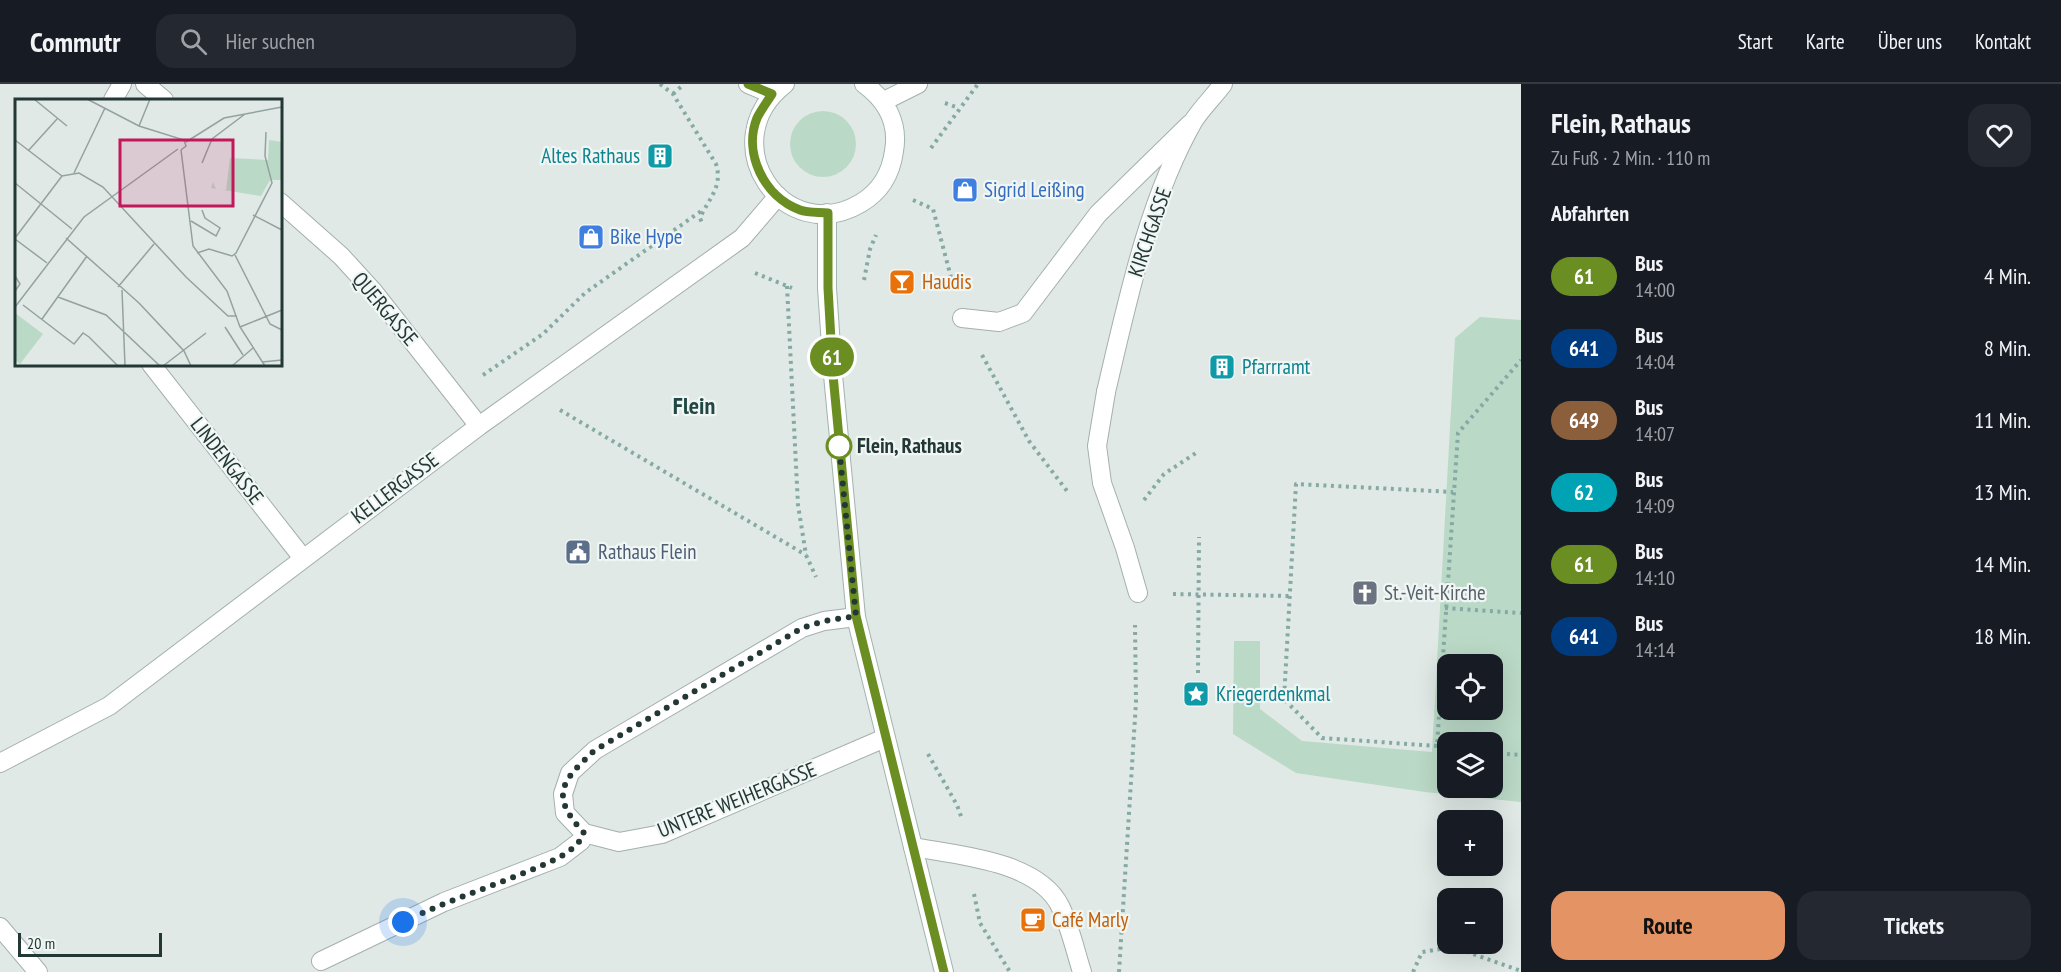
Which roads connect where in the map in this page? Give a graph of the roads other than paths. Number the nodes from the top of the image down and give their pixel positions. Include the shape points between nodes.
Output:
1 (122, 84) edge
2 (145, 84) edge
3 (748, 84) edge
4 (864, 84) edge
5 (918, 84) edge
6 (1223, 84) edge
7 (779, 89) edge
8 (114, 99) edge
9 (163, 99) edge
10 (884, 101) junction
11 (1195, 120) junction
12 (777, 196) junction
13 (282, 204) edge
14 (828, 213) junction
15 (962, 318) road end
16 (153, 366) edge
17 (479, 426) junction
18 (302, 557) junction
19 (1138, 593) road end
20 (856, 616) junction
21 (885, 738) junction
22 (0, 763) edge
23 (584, 833) junction
24 (913, 847) junction
25 (0, 927) edge
26 (321, 961) dead end
27 (38, 972) edge
28 (944, 972) edge
29 (1082, 972) edge

1 - 8 street
2 - 9 street
3 - 7 street
4 - 10 street
5 - 10 street
6 - 11 street, KIRCHGASSE
7 - 12 street via 758,117 753,133 758,169
10 - 14 street via 895,144 892,165 883,183 872,196 850,210
11 - 15 street via 1098,214 1023,313 999,322
11 - 19 street, KIRCHGASSE via 1164,187 1132,280 1097,446 1102,483
12 - 14 street via 801,210
12 - 17 street, KELLERGASSE via 742,238
13 - 17 street, QUERGASSE via 341,256 373,291
14 - 20 street via 833,375
16 - 18 street, LINDENGASSE
17 - 18 street, KELLERGASSE
18 - 22 street, KELLERGASSE via 109,706
20 - 21 street
20 - 23 street via 802,628 595,750 570,773 563,794 566,813
21 - 23 street, UNTERE WEIHERGASSE via 662,834 619,842
21 - 24 street
23 - 26 street via 581,841 560,857 444,902
24 - 28 street
24 - 29 street via 1001,865 1041,883 1060,904
25 - 27 street

